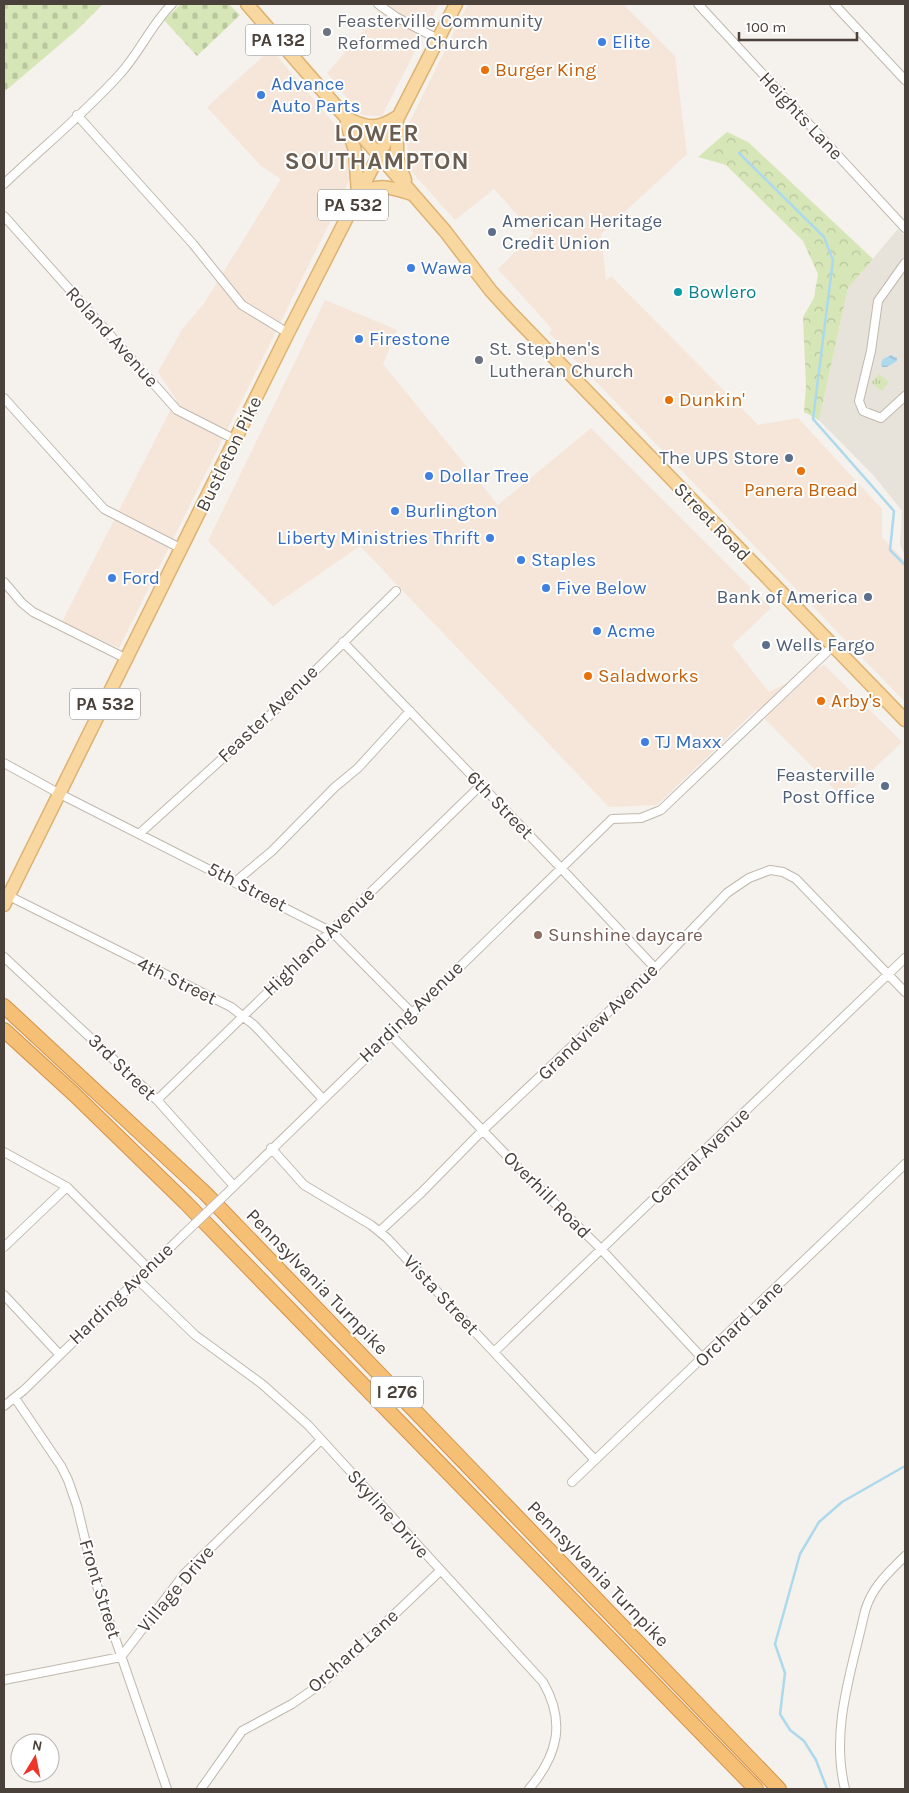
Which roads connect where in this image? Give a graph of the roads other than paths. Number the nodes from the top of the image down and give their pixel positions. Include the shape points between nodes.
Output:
1 (172, 4) edge
2 (247, 4) edge
3 (378, 4) edge
4 (456, 4) edge
5 (698, 4) edge
6 (834, 4) edge
7 (438, 39) junction
8 (905, 80) edge
9 (77, 115) junction
10 (397, 117) junction
11 (346, 118) junction
12 (378, 155) junction
13 (4, 184) edge
14 (358, 194) junction
15 (412, 194) junction
16 (4, 216) edge
17 (905, 228) edge
18 (905, 263) edge
19 (288, 333) junction
20 (905, 396) edge
21 (4, 398) edge
22 (236, 440) junction
23 (182, 550) junction
24 (4, 582) edge
25 (396, 591) dead end
26 (343, 642) junction
27 (833, 646) junction
28 (127, 659) junction
29 (410, 711) junction
30 (905, 720) edge
31 (4, 763) edge
32 (481, 785) junction
33 (60, 794) junction
34 (138, 834) junction
35 (561, 868) junction
36 (236, 882) junction
37 (6, 900) edge
38 (332, 932) junction
39 (4, 957) edge
40 (905, 958) edge
41 (654, 968) junction
42 (888, 975) junction
43 (905, 992) edge
44 (4, 1006) edge
45 (411, 1012) junction
46 (243, 1016) junction
47 (4, 1030) edge
48 (389, 1033) junction
49 (322, 1098) junction
50 (156, 1100) junction
51 (483, 1130) junction
52 (271, 1148) junction
53 (4, 1152) edge
54 (905, 1164) edge
55 (233, 1185) junction
56 (68, 1187) junction
57 (380, 1231) junction
58 (4, 1247) edge
59 (602, 1249) junction
60 (148, 1268) junction
61 (137, 1279) junction
62 (4, 1294) edge
63 (494, 1352) junction
64 (59, 1354) junction
65 (703, 1359) junction
66 (15, 1398) junction
67 (4, 1406) edge
68 (321, 1440) junction
69 (595, 1460) junction
70 (572, 1482) dead end
71 (905, 1556) edge
72 (440, 1571) junction
73 (121, 1657) junction
74 (4, 1680) edge
75 (167, 1789) edge
76 (201, 1789) edge
77 (529, 1789) edge
78 (756, 1789) edge
79 (780, 1789) edge
80 (845, 1789) edge

1 - 9 street via 149,31 130,63
2 - 11 main road, Street Road / PA 132
3 - 7 street
4 - 7 main road, Bustleton Pike / PA 532
5 - 17 street, Heights Lane
6 - 8 street
7 - 10 main road, Bustleton Pike / PA 532
9 - 13 street
9 - 19 street via 193,244 242,305
10 - 11 main road via 378,127 358,124
10 - 12 main road, Bustleton Pike / PA 532
10 - 15 main road via 397,158
11 - 12 main road, Street Road / PA 132
11 - 14 main road via 355,151
12 - 14 main road, Bustleton Pike / PA 532
12 - 15 main road, Street Road / PA 132
14 - 15 main road via 375,186
14 - 19 main road, Bustleton Pike / PA 532
15 - 27 main road, Street Road / PA 132 via 507,308
16 - 22 street, Roland Avenue via 178,410
18 - 20 street via 878,301 859,401 863,411 881,418
19 - 22 main road, Bustleton Pike / PA 532
21 - 23 street via 96,503
22 - 23 main road, Bustleton Pike / PA 532
23 - 28 main road, Bustleton Pike / PA 532
24 - 28 street via 34,612
25 - 26 street, Feaster Avenue
26 - 29 street, 6th Street
26 - 34 street, Feaster Avenue via 265,720
27 - 30 main road, Street Road / PA 132
27 - 35 street, Harding Avenue via 661,810 642,818 614,818
28 - 33 main road, Bustleton Pike / PA 532
29 - 32 street, 6th Street
29 - 36 street via 358,768
31 - 33 street, 5th Street
32 - 35 street, 6th Street
32 - 38 street, Highland Avenue
33 - 34 street, 5th Street
33 - 37 main road, Bustleton Pike / PA 532
34 - 36 street, 5th Street
35 - 41 street, 6th Street
35 - 45 street, Harding Avenue
36 - 38 street, 5th Street
37 - 46 street, 4th Street via 222,1002
38 - 45 street, 5th Street
38 - 46 street, Highland Avenue
39 - 50 street, 3rd Street
40 - 42 street, Central Avenue
41 - 42 street, Grandview Avenue via 727,893 749,878 770,870 783,872 796,880
41 - 51 street, Grandview Avenue
42 - 43 street
42 - 59 street, Central Avenue
44 - 79 highway, Pennsylvania Turnpike / I 276 via 205,1193
45 - 48 street, Harding Avenue
46 - 49 street, 4th Street
46 - 50 street, Highland Avenue
47 - 78 highway, Pennsylvania Turnpike / I 276 via 186,1203
48 - 49 street, Harding Avenue
48 - 51 street, Overhill Road
49 - 52 street, Harding Avenue
50 - 55 street, 3rd Street
51 - 57 street, Grandview Avenue
51 - 59 street, Overhill Road
52 - 55 street, Harding Avenue
52 - 57 street, Vista Street via 304,1186
53 - 56 street
54 - 65 street, Orchard Lane
55 - 60 street, Harding Avenue, bridge
56 - 58 street
56 - 60 street
57 - 63 street, Vista Street
59 - 63 street, Central Avenue
59 - 65 street, Overhill Road
60 - 61 street, Harding Avenue
61 - 64 street, Harding Avenue
61 - 68 street, Skyline Drive via 195,1335 284,1402
62 - 64 street
63 - 69 street, Vista Street
64 - 66 street, Harding Avenue
65 - 69 street, Orchard Lane
66 - 67 street, Harding Avenue
66 - 73 street, Front Street via 62,1466 68,1480 94,1577
68 - 72 street, Skyline Drive
68 - 73 street, Village Drive via 185,1573
69 - 70 street, Orchard Lane
71 - 80 street via 877,1584 865,1611 839,1732
72 - 76 street, Orchard Lane via 321,1684 242,1731
72 - 77 street, Skyline Drive via 543,1682 548,1692 555,1714 554,1750
73 - 74 street
73 - 75 street, Front Street

